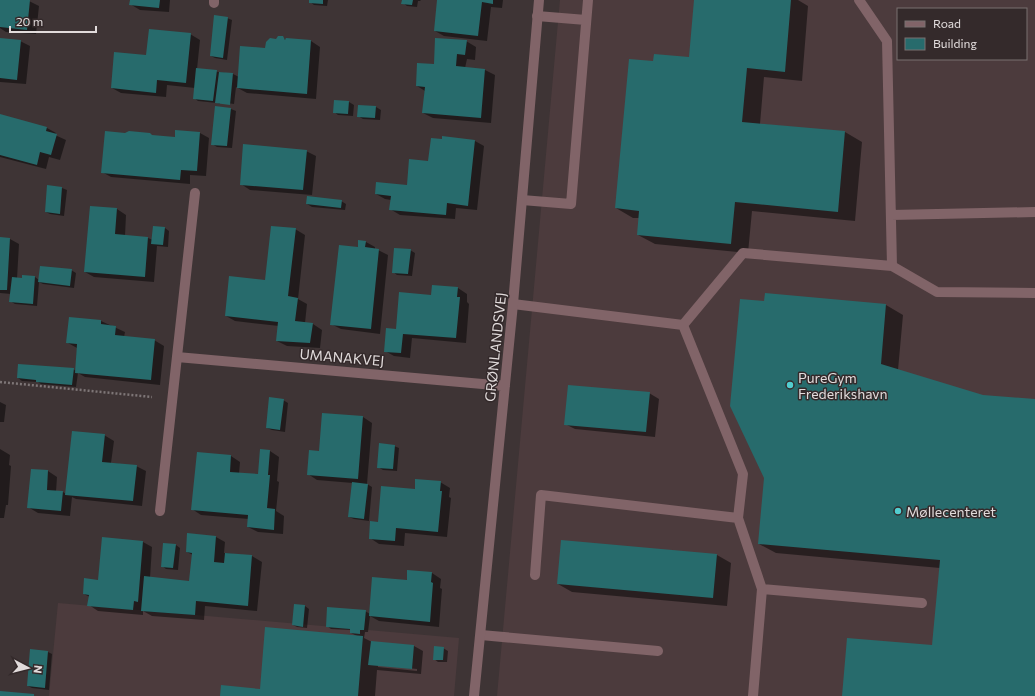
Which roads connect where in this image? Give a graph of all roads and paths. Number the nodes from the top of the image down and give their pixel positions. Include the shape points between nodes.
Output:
1 (539, 0) edge
2 (588, 0) edge
3 (859, 0) edge
4 (538, 16) junction
5 (586, 20) junction
6 (195, 193) dead end
7 (522, 200) junction
8 (1035, 212) edge
9 (891, 215) junction
10 (892, 266) junction
11 (1035, 293) edge
12 (513, 304) junction
13 (683, 325) junction
14 (177, 357) junction
15 (0, 382) edge
16 (505, 386) junction
17 (172, 399) junction
18 (160, 511) dead end
19 (738, 518) junction
20 (535, 575) dead end
21 (762, 589) junction
22 (922, 603) dead end
23 (481, 635) junction
24 (658, 651) dead end
25 (474, 696) edge
26 (753, 696) edge

1 - 4 street, GRØNLANDSVEJ
2 - 5 street
3 - 9 street via 887,41
4 - 5 street
4 - 7 street, GRØNLANDSVEJ
5 - 7 street via 571,204
6 - 14 street
7 - 12 street, GRØNLANDSVEJ
8 - 9 street
9 - 10 street
10 - 11 street via 937,292
10 - 13 street via 743,253
12 - 13 street
12 - 16 street, GRØNLANDSVEJ
13 - 19 street via 743,474
14 - 16 street, UMANAKVEJ
14 - 17 street
15 - 17 path
16 - 23 street, GRØNLANDSVEJ
17 - 18 street
19 - 20 street via 541,495
19 - 21 street
21 - 22 street
21 - 26 street
23 - 24 street
23 - 25 street, GRØNLANDSVEJ

